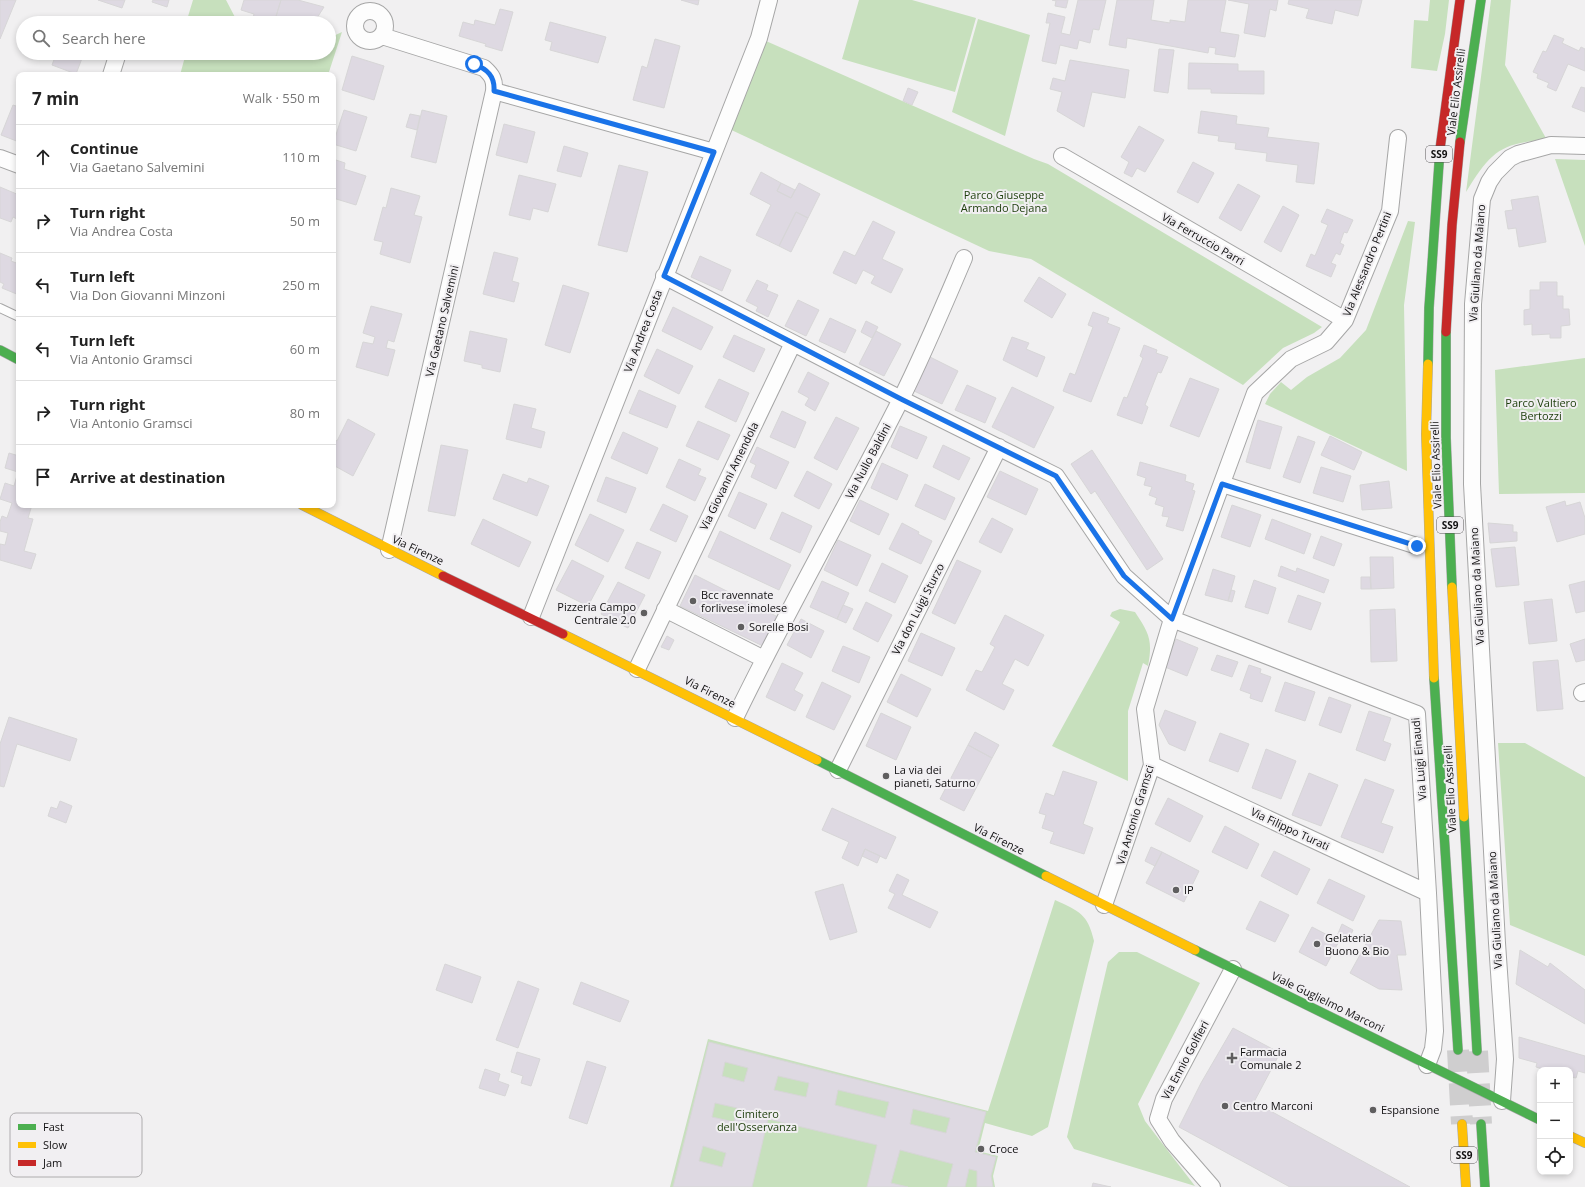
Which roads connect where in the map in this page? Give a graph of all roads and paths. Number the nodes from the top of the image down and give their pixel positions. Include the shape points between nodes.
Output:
1 (769, 0) edge
2 (1460, 0) edge
3 (1481, 0) edge
4 (382, 36) dead end
5 (116, 60) edge
6 (112, 72) edge
7 (494, 91) junction
8 (1398, 138) dead end
9 (1585, 146) edge
10 (714, 152) junction
11 (1062, 156) dead end
12 (0, 158) edge
13 (16, 163) edge
14 (964, 258) dead end
15 (664, 276) junction
16 (0, 308) edge
17 (16, 316) edge
18 (1345, 320) junction
19 (793, 343) junction
20 (0, 350) edge
21 (16, 358) edge
22 (901, 399) junction
23 (999, 447) junction
24 (1222, 484) junction
25 (308, 508) edge
26 (1417, 546) dead end
27 (389, 550) junction
28 (665, 609) junction
29 (531, 617) junction
30 (1172, 619) junction
31 (764, 659) junction
32 (637, 669) junction
33 (735, 718) junction
34 (1152, 765) junction
35 (838, 770) junction
36 (1428, 893) junction
37 (1104, 905) junction
38 (1233, 969) junction
39 (1458, 1050) tunnel mouth
40 (1477, 1051) tunnel mouth
41 (1427, 1065) junction
42 (1502, 1101) junction
43 (1537, 1118) edge
44 (1462, 1124) tunnel mouth
45 (1481, 1124) tunnel mouth
46 (1573, 1137) edge
47 (1585, 1143) edge
48 (1212, 1187) edge
49 (1466, 1187) edge
50 (1485, 1187) edge

1 - 10 street, Via Andrea Costa via 759,38
2 - 39 main road, Viale Elio Assirelli / SS9 via 1437,170 1429,308 1426,434 1435,686
3 - 40 main road, Viale Elio Assirelli / SS9 via 1457,179 1446,316 1446,428 1456,687
4 - 7 street via 484,68 493,79
5 - 6 street
7 - 10 street
7 - 27 street, Via Gaetano Salvemini
8 - 18 street, Via Alessandro Pertini via 1390,211
9 - 42 street, Via Giuliano da Maiano via 1551,145 1518,154 1495,173 1482,199 1473,304 1472,484 1496,943 1506,1058
10 - 15 street, Via Andrea Costa
11 - 18 street, Via Ferruccio Parri
12 - 13 street
14 - 22 street, Via Nullo Baldini
15 - 19 street
15 - 29 street, Via Andrea Costa
16 - 17 lane
18 - 24 street, Via Alessandro Pertini via 1326,342 1291,359 1255,392
19 - 22 street
19 - 28 street, Via Giovanni Amendola
20 - 21 main road
22 - 23 street
22 - 31 street, Via Nullo Baldini
23 - 30 street via 1056,476 1124,576
23 - 35 street, Via don Luigi Sturzo
24 - 26 street
24 - 30 street, Via Antonio Gramsci
25 - 27 main road, Via Firenze
27 - 29 main road, Via Firenze
28 - 31 street
28 - 32 street, Via Giovanni Amendola
29 - 32 main road, Via Firenze
30 - 34 street, Via Antonio Gramsci via 1145,709
30 - 36 street, Via Luigi Einaudi via 1417,714
31 - 33 street, Via Nullo Baldini
32 - 33 main road, Via Firenze
33 - 35 main road, Via Firenze
34 - 36 street, Via Filippo Turati
34 - 37 street, Via Antonio Gramsci
35 - 37 main road, Via Firenze
36 - 41 street, Via Luigi Einaudi via 1434,1031 1433,1049
37 - 38 main road, Viale Guglielmo Marconi
38 - 41 main road, Viale Guglielmo Marconi
38 - 48 street, Via Ennio Golfieri via 1164,1099 1158,1119 1172,1140
41 - 42 main road, Viale Guglielmo Marconi
42 - 43 main road, Viale Guglielmo Marconi
44 - 49 main road, SS9
45 - 50 main road, SS9
46 - 47 main road

